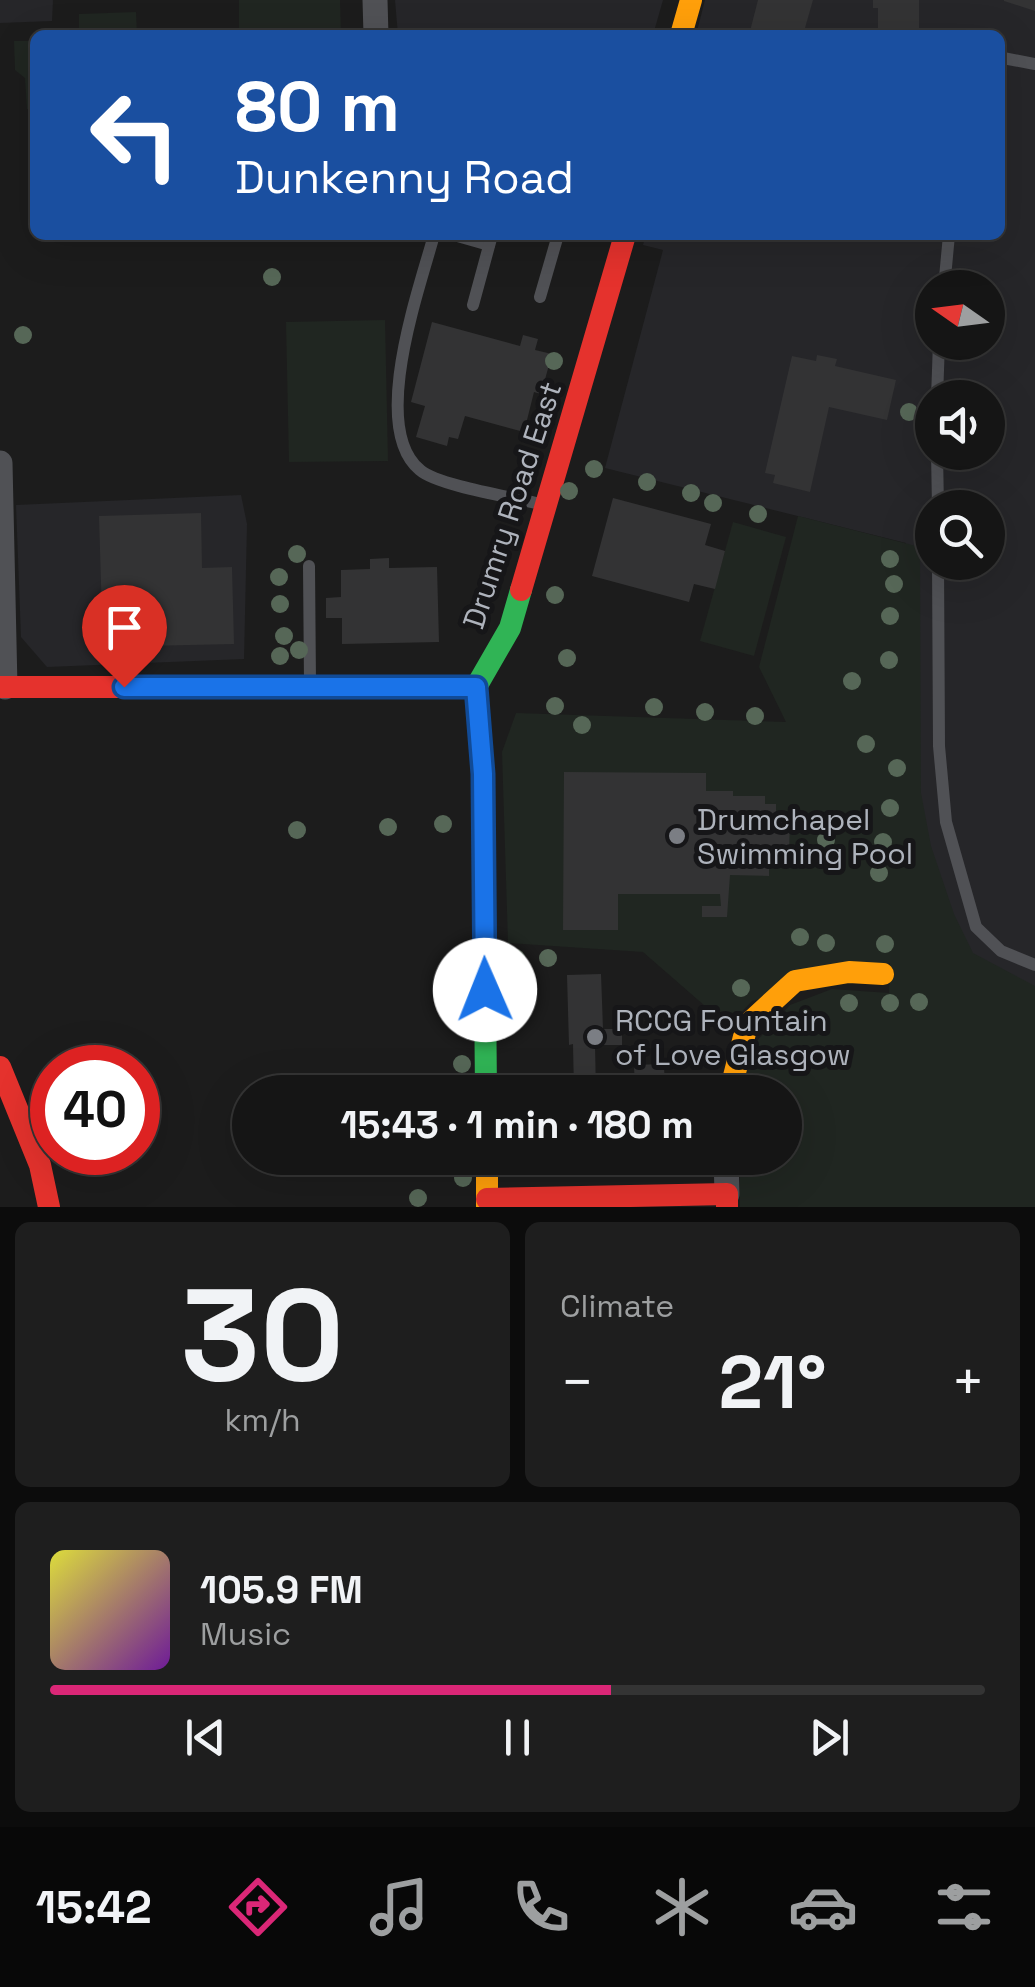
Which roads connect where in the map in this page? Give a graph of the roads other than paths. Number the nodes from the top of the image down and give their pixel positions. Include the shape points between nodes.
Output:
1 (375, 0) edge
2 (690, 0) edge
3 (376, 30) edge
4 (682, 30) edge
5 (1005, 59) edge
6 (1035, 64) edge
7 (433, 240) edge
8 (490, 240) edge
9 (557, 240) edge
10 (624, 240) edge
11 (949, 240) edge
12 (946, 270) edge
13 (540, 297) dead end
14 (473, 305) dead end
15 (0, 463) edge
16 (547, 506) junction
17 (309, 566) dead end
18 (938, 580) edge
19 (2, 687) edge
20 (310, 687) junction
21 (476, 687) junction
22 (1035, 965) edge
23 (883, 974) dead end
24 (0, 1067) edge
25 (486, 1075) edge
26 (734, 1075) edge
27 (487, 1175) edge
28 (726, 1175) edge
29 (727, 1200) edge
30 (487, 1203) edge
31 (48, 1207) edge

1 - 3 street
2 - 4 street
5 - 6 lane
7 - 16 lane via 400,373 397,428 405,454 422,473
8 - 14 lane
9 - 13 lane
10 - 16 street, Drumry Road East
11 - 12 lane
15 - 19 street
16 - 21 street, Drumry Road East via 510,628
17 - 20 lane
18 - 22 lane via 946,822 976,927 1001,952
19 - 20 street
20 - 21 street
21 - 25 street
23 - 26 street via 795,981 747,1025
24 - 31 street via 40,1165
27 - 30 street
28 - 29 street
29 - 30 street

